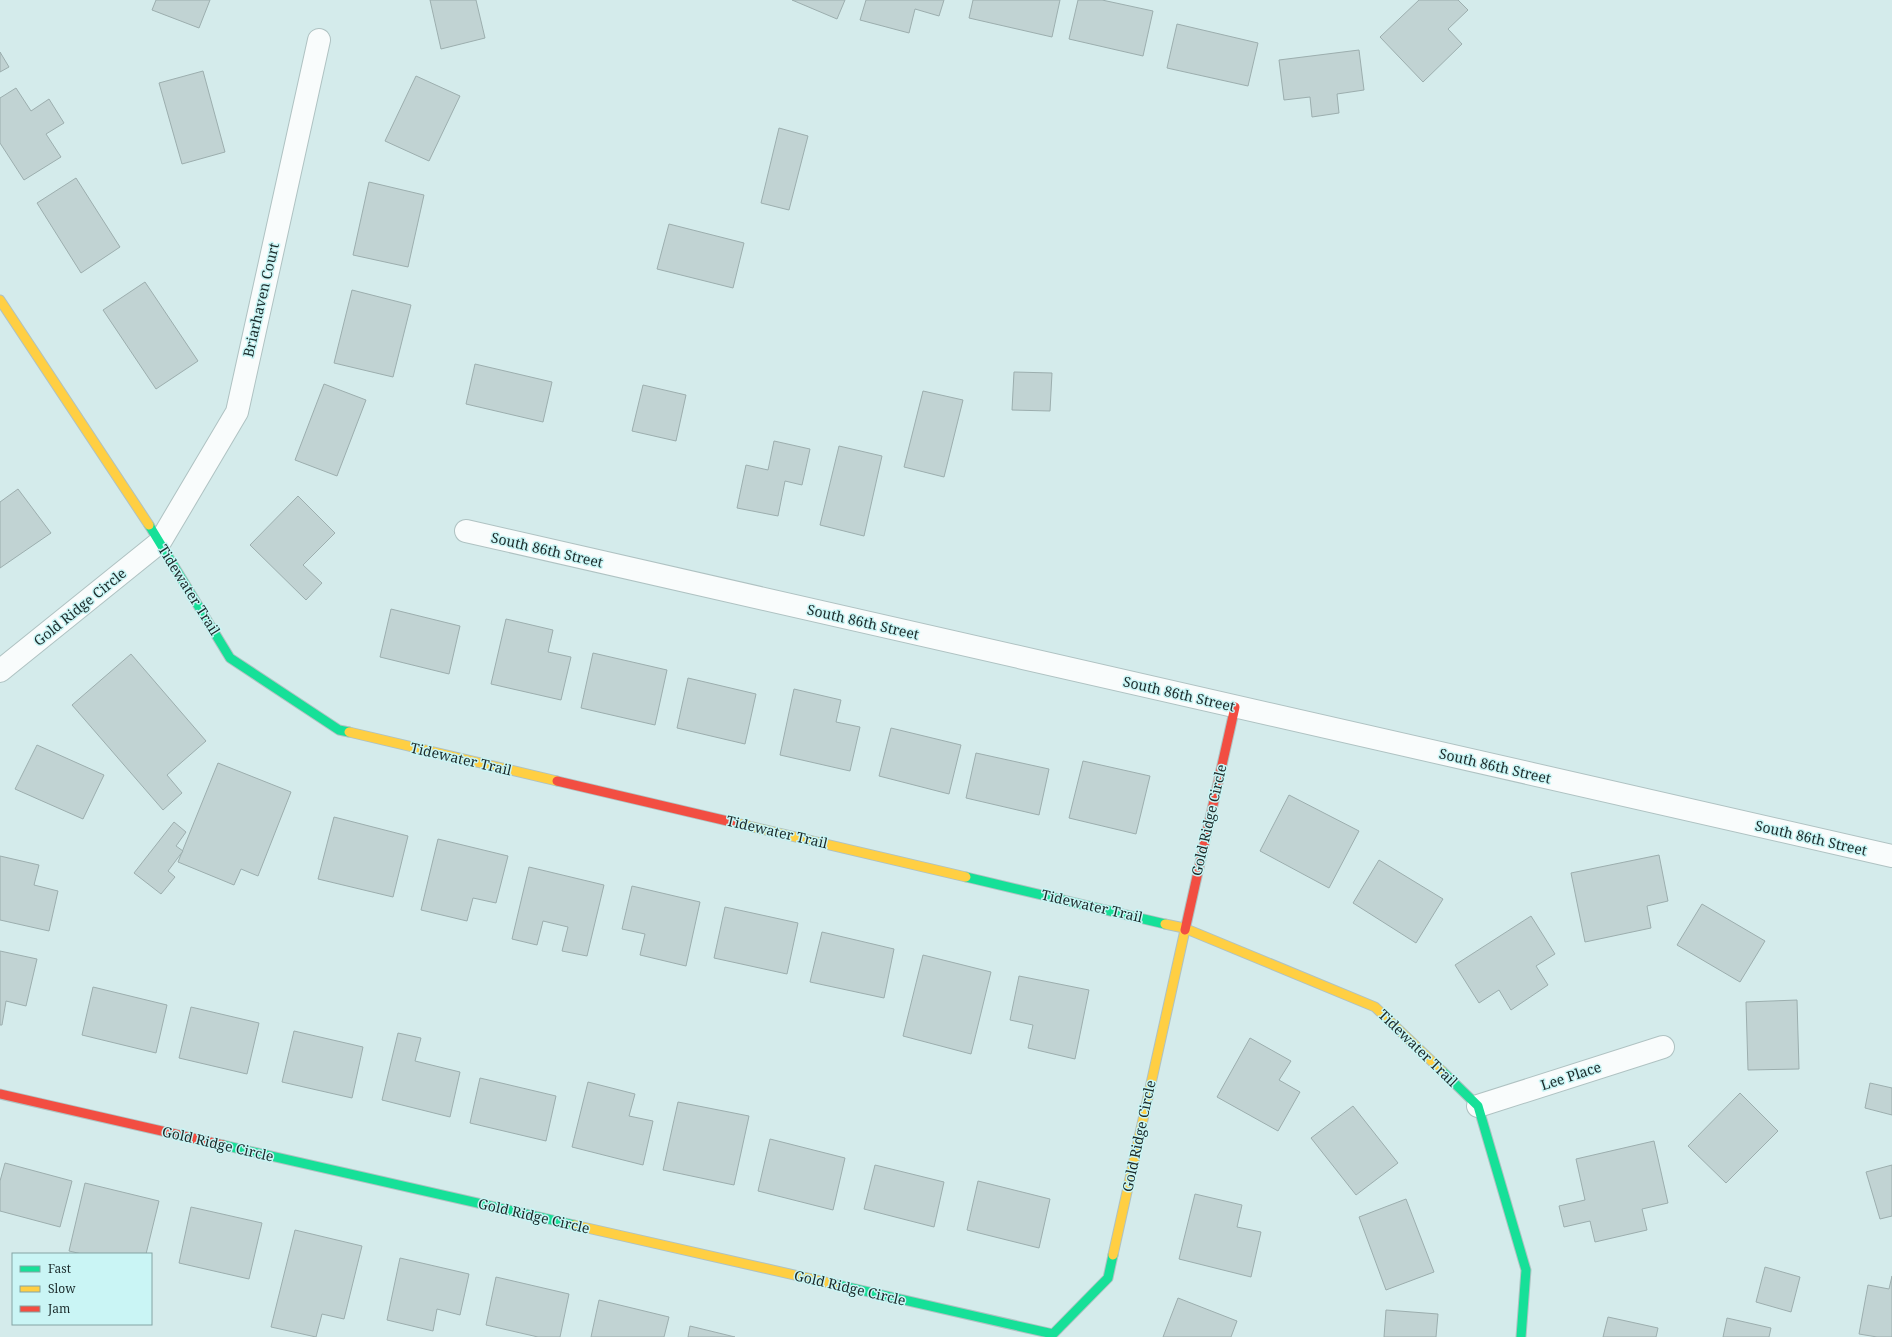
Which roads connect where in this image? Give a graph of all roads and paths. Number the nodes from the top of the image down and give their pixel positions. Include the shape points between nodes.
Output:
1 (319, 40) dead end
2 (0, 300) edge
3 (466, 531) dead end
4 (160, 542) junction
5 (0, 671) edge
6 (1235, 706) junction
7 (1892, 856) edge
8 (1184, 928) junction
9 (1663, 1047) dead end
10 (0, 1094) edge
11 (1478, 1106) junction
12 (1521, 1337) edge

1 - 4 street, Briarhaven Court via 237,412
2 - 4 street, Tidewater Trail
3 - 6 street, South 86th Street
4 - 5 street, Gold Ridge Circle
4 - 8 street, Tidewater Trail via 230,658 339,730
6 - 7 street, South 86th Street
6 - 8 street, Gold Ridge Circle
8 - 10 street, Gold Ridge Circle via 1108,1278 1053,1334
8 - 11 street, Tidewater Trail via 1376,1007
9 - 11 street, Lee Place
11 - 12 street, Tidewater Trail via 1526,1270

